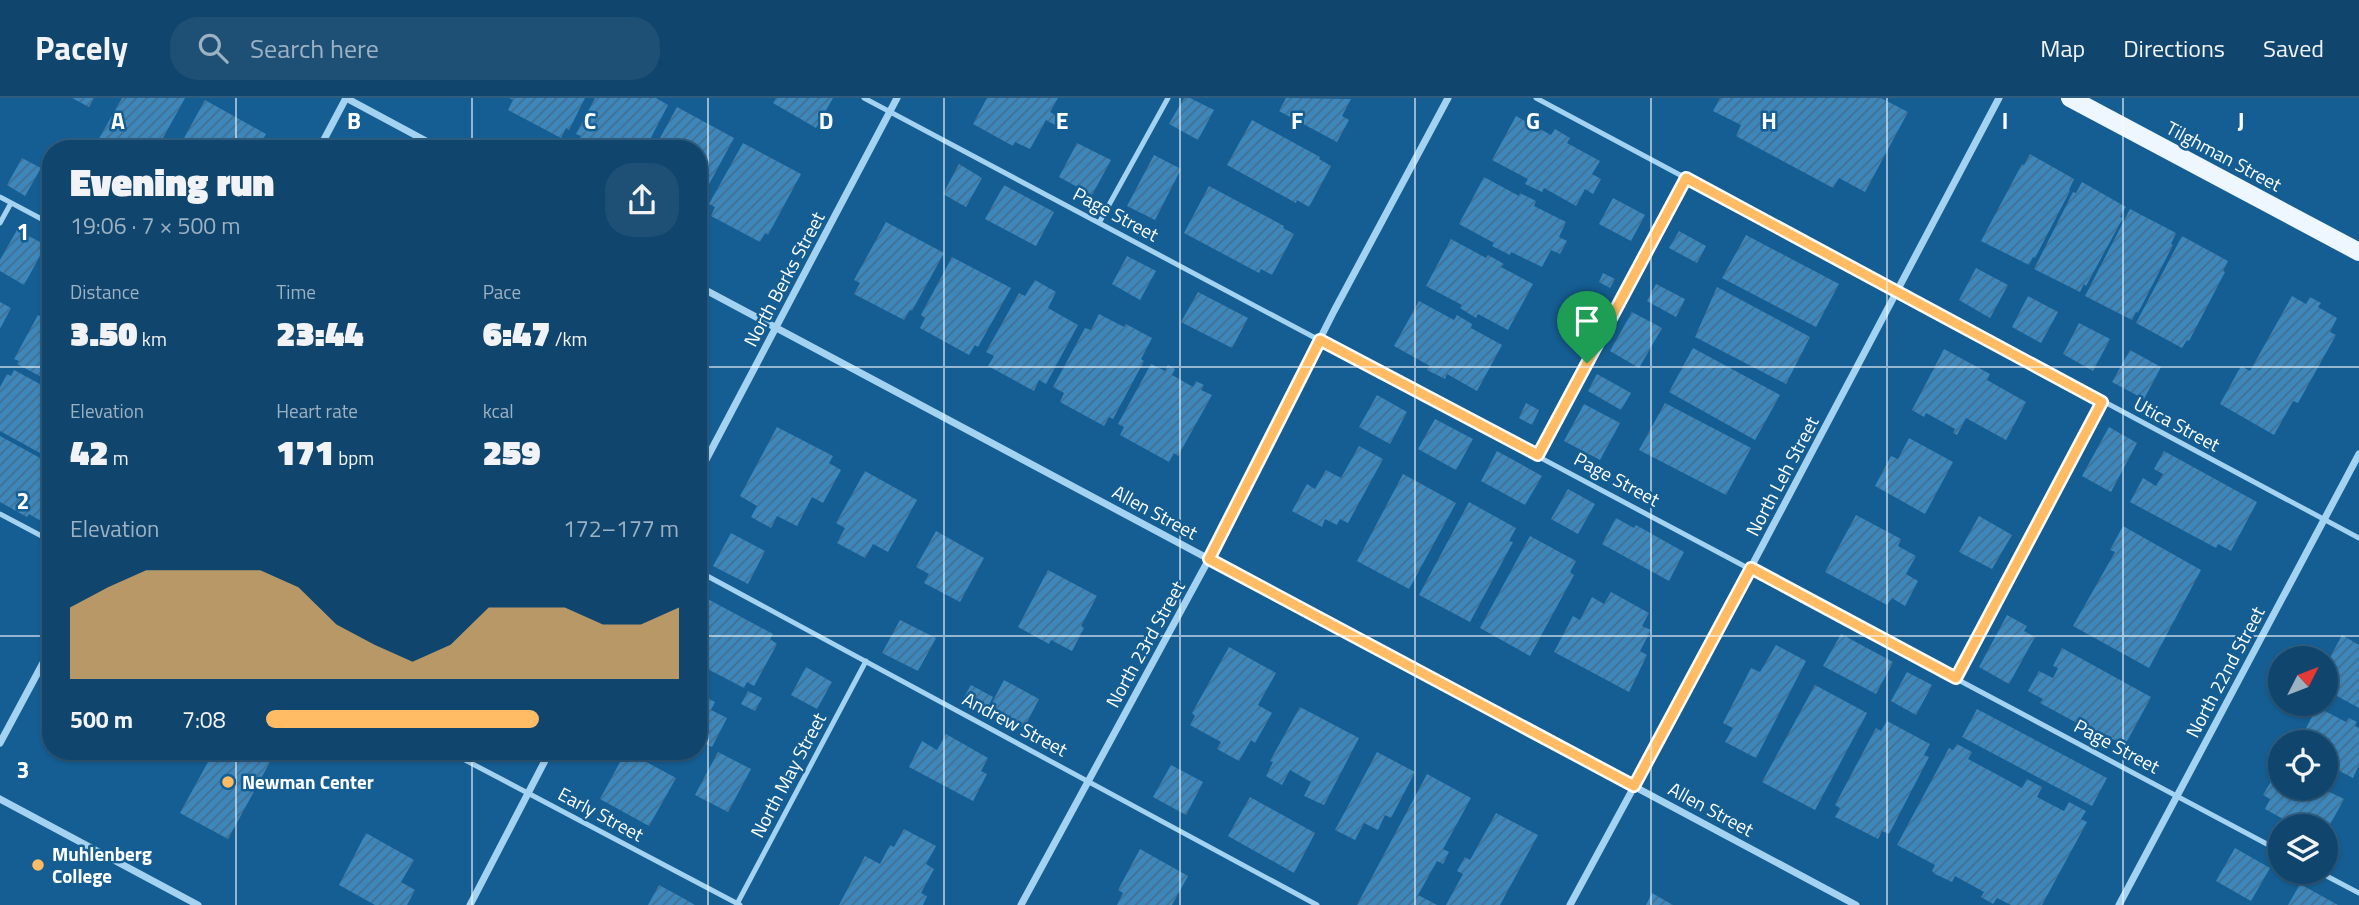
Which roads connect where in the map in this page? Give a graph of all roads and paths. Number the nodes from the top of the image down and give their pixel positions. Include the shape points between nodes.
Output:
1 (346, 98) edge
2 (864, 98) edge
3 (897, 98) edge
4 (1168, 98) edge
5 (1448, 98) edge
6 (1536, 98) edge
7 (2000, 98) edge
8 (2070, 98) edge
9 (890, 112) junction
10 (324, 140) edge
11 (424, 140) edge
12 (1686, 178) junction
13 (0, 197) edge
14 (11, 203) junction
15 (42, 219) edge
16 (0, 223) edge
17 (1099, 223) junction
18 (2359, 252) edge
19 (707, 291) edge
20 (1897, 292) junction
21 (776, 328) junction
22 (1320, 340) junction
23 (2102, 402) junction
24 (2359, 454) edge
25 (1538, 455) junction
26 (707, 458) edge
27 (0, 514) edge
28 (2325, 520) junction
29 (42, 536) edge
30 (2359, 538) edge
31 (1209, 559) junction
32 (1751, 568) junction
33 (707, 576) edge
34 (866, 661) junction
35 (42, 665) edge
36 (1956, 678) junction
37 (0, 743) edge
38 (465, 760) edge
39 (545, 760) edge
40 (1088, 781) junction
41 (1634, 786) junction
42 (528, 793) junction
43 (2177, 796) junction
44 (0, 799) edge
45 (2268, 845) edge
46 (2338, 882) edge
47 (2359, 893) edge
48 (1304, 902) edge
49 (738, 904) edge
50 (198, 905) edge
51 (470, 905) edge
52 (1021, 905) edge
53 (1317, 905) edge
54 (1570, 905) edge
55 (1856, 905) edge
56 (2119, 905) edge

1 - 10 street
1 - 11 street
2 - 9 lane, Page Street
3 - 9 street, North Berks Street
4 - 17 lane
5 - 22 street, North 23rd Street
6 - 12 lane, Utica Street
7 - 20 street, North Leh Street
8 - 18 main road, Tilghman Street
9 - 17 lane, Page Street
9 - 21 street, North Berks Street
12 - 20 lane, Utica Street
12 - 25 lane
13 - 14 lane
14 - 15 lane
14 - 16 lane
17 - 22 lane, Page Street
19 - 21 street, Allen Street
20 - 23 lane, Utica Street
20 - 32 street, North Leh Street
21 - 26 street, North Berks Street
21 - 31 street, Allen Street
22 - 25 lane, Page Street
22 - 31 street, North 23rd Street
23 - 28 lane, Utica Street
23 - 36 lane
24 - 28 street, North 22nd Street
25 - 32 lane, Page Street
27 - 29 lane
28 - 30 lane, Utica Street
28 - 43 street, North 22nd Street
31 - 40 street, North 23rd Street
31 - 41 street, Allen Street
32 - 36 lane, Page Street
32 - 41 street, North Leh Street
33 - 34 lane, Andrew Street
34 - 40 lane, Andrew Street
34 - 49 lane, North May Street
35 - 37 street
36 - 43 lane, Page Street
38 - 42 lane, Early Street
39 - 42 street
40 - 48 lane, Andrew Street
40 - 52 street, North 23rd Street
41 - 54 street, North Leh Street
41 - 55 street, Allen Street
42 - 49 lane, Early Street
42 - 51 street
43 - 45 lane, Page Street
43 - 56 street, North 22nd Street
44 - 50 street
46 - 47 lane
48 - 53 lane, Andrew Street

